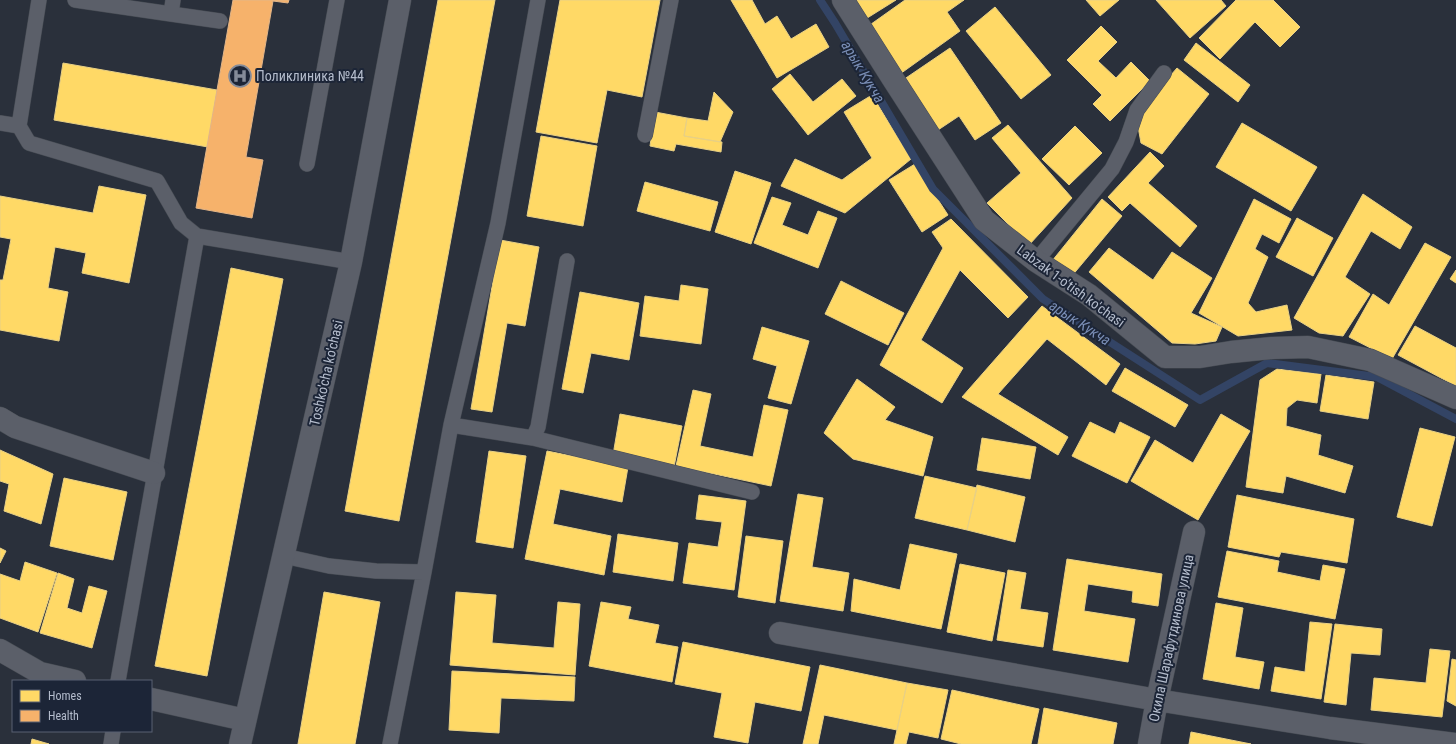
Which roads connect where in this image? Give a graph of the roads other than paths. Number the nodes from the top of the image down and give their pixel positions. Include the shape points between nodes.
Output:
1 (39, 0) edge
2 (75, 0) edge
3 (337, 0) edge
4 (400, 0) edge
5 (538, 0) edge
6 (671, 0) edge
7 (843, 0) edge
8 (172, 7) edge
9 (220, 21) dead end
10 (1164, 73) dead end
11 (0, 123) edge
12 (18, 126) junction
13 (645, 135) dead end
14 (307, 164) dead end
15 (197, 236) junction
16 (568, 261) dead end
17 (1036, 261) junction
18 (352, 262) junction
19 (1456, 398) edge
20 (0, 418) edge
21 (451, 426) junction
22 (533, 438) junction
23 (154, 473) junction
24 (752, 492) dead end
25 (1194, 532) dead end
26 (284, 556) junction
27 (424, 572) junction
28 (780, 634) dead end
29 (0, 650) edge
30 (71, 680) edge
31 (118, 680) edge
32 (152, 699) edge
33 (1157, 700) junction
34 (245, 720) junction
35 (113, 732) edge
36 (111, 744) edge
37 (240, 744) edge
38 (390, 744) edge
39 (1149, 744) edge
40 (1456, 744) edge

1 - 12 lane
2 - 8 lane
3 - 14 lane
4 - 18 street, Toshko'cha ko'chasi
5 - 21 lane via 498,223
6 - 13 lane
7 - 17 street, Labzak 1-o'tish ko'chasi via 984,220
8 - 9 lane
10 - 17 lane via 1137,110 1126,142 1112,169
11 - 12 lane
12 - 15 lane via 29,143 157,181 181,222
15 - 18 lane
15 - 23 lane
16 - 22 lane via 538,427
17 - 19 street, Labzak 1-o'tish ko'chasi via 1089,295 1165,357 1200,357 1272,348 1308,348 1370,360
18 - 26 street, Toshko'cha ko'chasi
20 - 23 street via 15,427
21 - 22 lane
21 - 27 lane
22 - 24 lane
23 - 31 lane
25 - 33 street, Окила Шарафутдинова улица
26 - 27 lane via 337,567
26 - 34 street, Toshko'cha ko'chasi
27 - 38 lane
28 - 33 street
29 - 30 street via 40,673
32 - 34 street
33 - 39 street, Окила Шарафутдинова улица
33 - 40 street via 1330,728
34 - 37 street, Toshko'cha ko'chasi
35 - 36 lane

